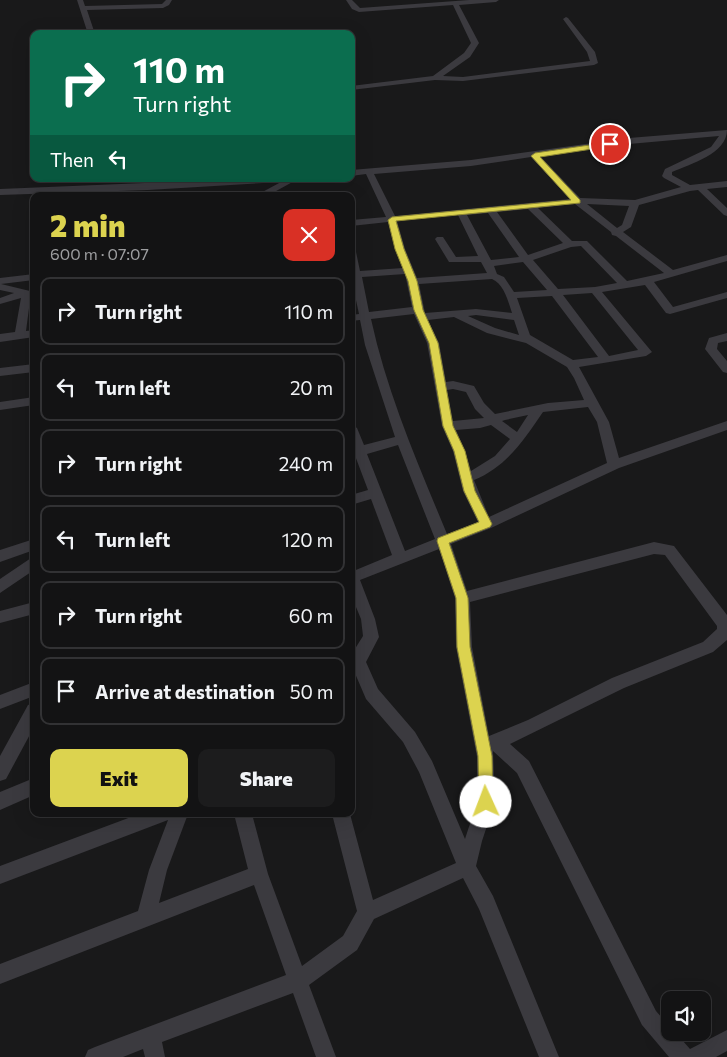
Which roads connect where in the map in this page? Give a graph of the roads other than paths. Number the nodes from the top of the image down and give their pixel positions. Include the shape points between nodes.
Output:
1 (169, 0) edge
2 (350, 0) edge
3 (496, 0) edge
4 (455, 3) junction
5 (81, 4) edge
6 (566, 19) dead end
7 (91, 30) edge
8 (434, 78) junction
9 (355, 88) edge
10 (726, 133) edge
11 (535, 156) junction
12 (369, 172) junction
13 (355, 174) edge
14 (212, 182) edge
15 (287, 182) edge
16 (188, 183) edge
17 (727, 184) edge
18 (700, 187) junction
19 (689, 188) junction
20 (0, 192) edge
21 (268, 192) edge
22 (577, 201) junction
23 (635, 203) junction
24 (532, 206) junction
25 (491, 210) junction
26 (727, 212) edge
27 (461, 213) junction
28 (392, 220) junction
29 (355, 222) edge
30 (615, 233) junction
31 (440, 239) dead end
32 (570, 244) junction
33 (727, 258) edge
34 (526, 259) junction
35 (486, 262) junction
36 (355, 270) edge
37 (356, 274) junction
38 (671, 274) junction
39 (411, 276) junction
40 (493, 276) junction
41 (30, 277) edge
42 (0, 281) edge
43 (648, 281) junction
44 (625, 285) junction
45 (0, 287) edge
46 (595, 290) junction
47 (30, 292) edge
48 (555, 292) junction
49 (511, 295) junction
50 (727, 295) edge
51 (0, 301) edge
52 (420, 314) junction
53 (456, 314) junction
54 (358, 317) edge
55 (519, 317) junction
56 (30, 334) edge
57 (20, 335) junction
58 (727, 337) edge
59 (0, 338) edge
60 (529, 340) junction
61 (606, 360) junction
62 (571, 364) junction
63 (30, 368) edge
64 (727, 369) edge
65 (0, 372) edge
66 (441, 387) junction
67 (30, 402) edge
68 (591, 403) junction
69 (0, 406) edge
70 (540, 409) junction
71 (493, 420) junction
72 (448, 426) junction
73 (727, 426) edge
74 (518, 438) junction
75 (402, 439) junction
76 (358, 454) edge
77 (614, 465) junction
78 (466, 478) junction
79 (376, 494) junction
80 (355, 499) edge
81 (486, 524) junction
82 (442, 541) junction
83 (30, 545) edge
84 (0, 556) edge
85 (400, 557) junction
86 (30, 564) edge
87 (355, 577) edge
88 (355, 586) edge
89 (0, 587) edge
90 (462, 598) junction
91 (30, 609) edge
92 (3, 614) edge
93 (355, 659) edge
94 (30, 691) edge
95 (0, 702) edge
96 (30, 717) edge
97 (489, 745) junction
98 (0, 773) edge
99 (30, 788) edge
100 (0, 802) edge
101 (154, 817) edge
102 (178, 817) edge
103 (244, 817) edge
104 (342, 817) edge
105 (467, 867) junction
106 (259, 874) junction
107 (0, 875) edge
108 (367, 912) junction
109 (146, 917) junction
110 (0, 974) edge
111 (298, 980) junction
112 (151, 1036) junction
113 (727, 1040) edge
114 (95, 1057) edge
115 (155, 1057) edge
116 (326, 1057) edge
117 (549, 1057) edge
118 (683, 1057) edge
119 (695, 1057) edge

1 - 5 street via 163,6
2 - 4 street via 354,8 360,10
3 - 4 street
4 - 8 street via 475,43 467,54
5 - 7 street
6 - 8 street via 591,52 594,63 463,79
8 - 9 street
10 - 11 street via 629,141
10 - 19 street via 714,149 668,171 667,176
11 - 12 street
11 - 22 street
12 - 13 street
12 - 28 street
14 - 16 street
15 - 21 street
16 - 20 street
17 - 18 street
18 - 19 street
18 - 26 street
19 - 23 street
22 - 23 street
22 - 24 street
22 - 30 street
23 - 30 street via 626,227
24 - 25 street
24 - 32 street
25 - 27 street
25 - 34 street
27 - 28 street
27 - 35 street
28 - 29 street
28 - 39 street
30 - 38 street
31 - 35 street via 453,260
32 - 34 street
32 - 44 street via 583,243
33 - 38 street
34 - 35 street
34 - 48 street
35 - 40 street
36 - 37 street
37 - 39 street
37 - 54 street
38 - 43 street
39 - 40 street
39 - 52 street
40 - 49 street via 500,279
41 - 42 street
43 - 44 street
43 - 50 street via 670,311
44 - 46 street
45 - 47 street
46 - 48 street
46 - 61 street via 646,352
47 - 51 street
47 - 57 street
48 - 49 street
48 - 61 street
49 - 55 street
52 - 53 street
52 - 54 street
52 - 66 street via 433,343
53 - 55 street via 476,312
53 - 60 street via 494,332
54 - 75 street via 371,345
55 - 60 street
56 - 57 street
57 - 59 street
58 - 64 street via 713,341 711,349
60 - 62 street
61 - 62 street
62 - 68 street
63 - 65 street
66 - 71 street via 453,385 470,389 479,406
66 - 72 street
67 - 69 street
68 - 70 street
68 - 77 street via 603,422
70 - 71 street
70 - 74 street
71 - 72 street
71 - 74 street
72 - 78 street
73 - 77 street
74 - 78 street via 495,464
75 - 76 street
75 - 82 street
76 - 79 street
77 - 81 street
78 - 81 street
79 - 80 street
79 - 85 street
81 - 82 street
82 - 85 street
82 - 90 street
83 - 84 street
85 - 87 street
86 - 89 street
88 - 93 street via 371,637
90 - 97 street via 464,647
90 - 97 street via 662,548 670,550 725,624 725,632 708,648 618,683
91 - 92 street
93 - 105 street via 372,694 409,737 426,767
94 - 95 street
96 - 98 street
97 - 105 street via 486,802
97 - 118 street via 523,767 649,1018
99 - 100 street
101 - 107 street
102 - 109 street via 158,870
103 - 106 street
104 - 108 street
105 - 108 street
105 - 117 street via 486,903
106 - 109 street
106 - 111 street
108 - 111 street via 350,943
109 - 110 street
111 - 112 street
111 - 116 street
112 - 114 street
112 - 115 street
113 - 119 street

